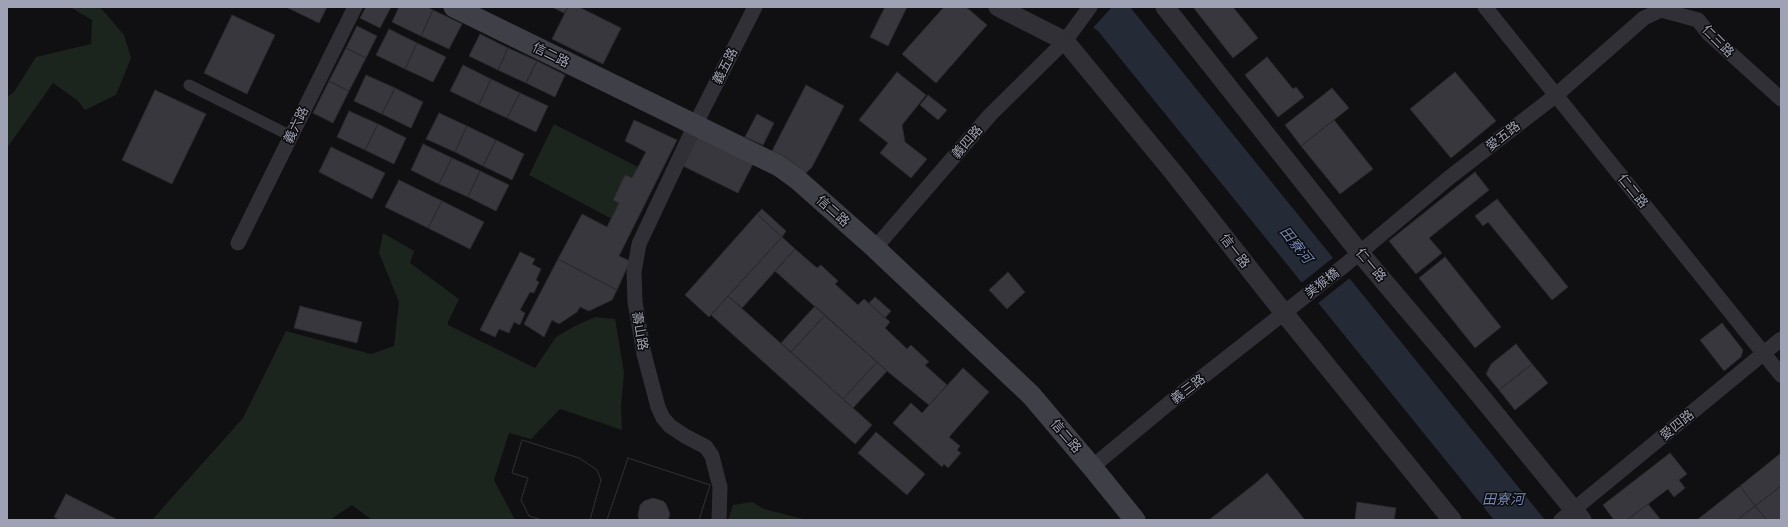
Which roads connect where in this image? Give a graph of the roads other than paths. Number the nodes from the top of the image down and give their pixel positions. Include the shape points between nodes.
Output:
1 (355, 7) edge
2 (454, 7) edge
3 (755, 7) edge
4 (998, 7) edge
5 (1090, 7) edge
6 (1165, 7) edge
7 (1485, 7) edge
8 (1644, 18) joint
9 (1065, 41) junction
10 (189, 85) dead end
11 (1555, 96) junction
12 (1781, 99) edge
13 (695, 125) junction
14 (291, 136) junction
15 (238, 243) dead end
16 (875, 248) junction
17 (1359, 252) junction
18 (1284, 313) junction
19 (1781, 339) edge
20 (1764, 354) junction
21 (1781, 375) edge
22 (1092, 467) junction
23 (1572, 517) edge
24 (719, 520) edge
25 (1135, 520) edge
26 (1452, 520) edge

1 - 14 street, 義六路
2 - 13 main road, 信二路
3 - 13 street, 義五路
4 - 9 street, 信一路
5 - 9 street, 義四路
6 - 17 street, 仁一路
7 - 11 street, 仁二路
8 - 11 street, 愛五路
8 - 12 street, 仁三路 via 1661,10 1698,20 1709,34
9 - 16 street, 義四路 via 990,114
9 - 18 street, 信一路
10 - 14 street
11 - 17 street, 愛五路 via 1450,177
11 - 20 street, 仁二路
13 - 16 main road, 信二路 via 779,166
13 - 24 street, 壽山路 via 639,244 634,272 635,302 644,354 663,418 670,426 706,447 712,456 720,487
14 - 15 street, 義六路
16 - 22 main road, 信二路 via 1031,394
17 - 18 street, 美猴橋
17 - 23 street, 仁一路 via 1465,377
18 - 22 street, 義三路
18 - 26 street, 信一路
19 - 20 street, 愛四路
20 - 21 street, 仁二路
20 - 23 street, 愛四路
22 - 25 main road, 信二路

